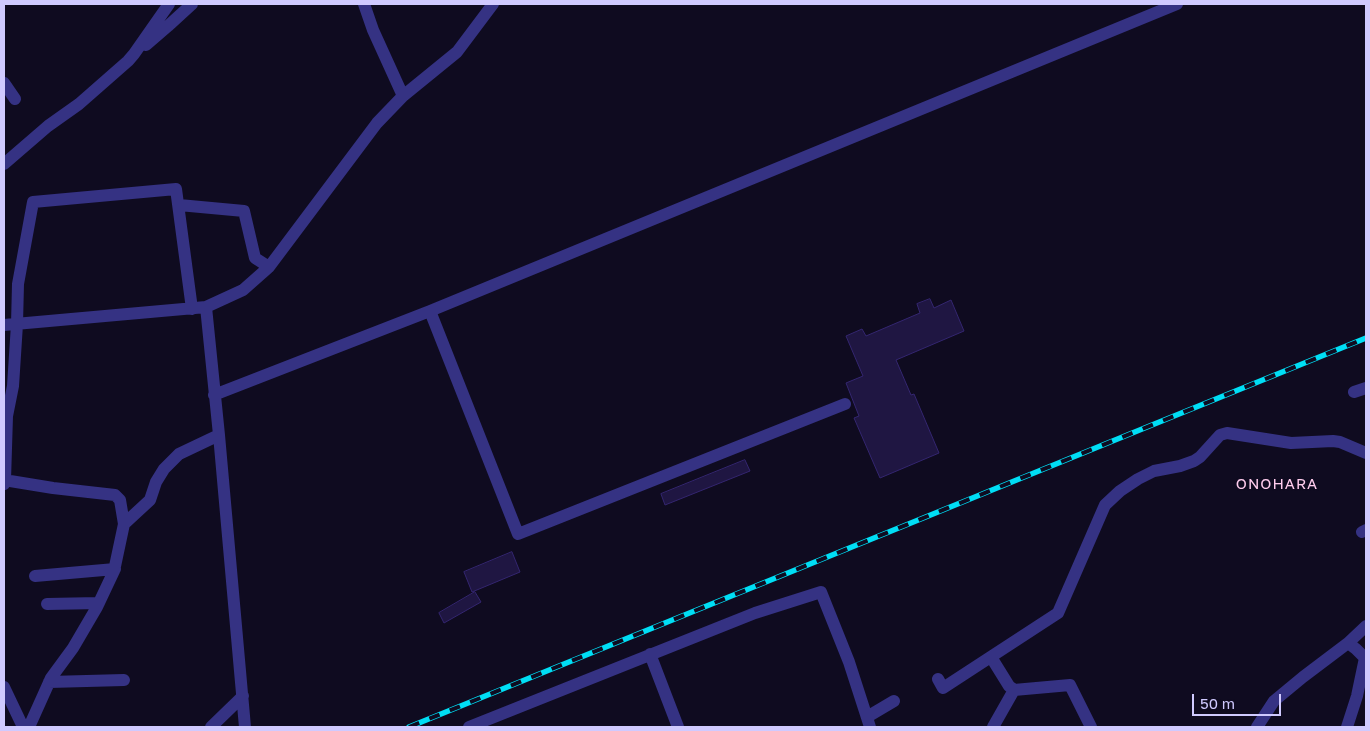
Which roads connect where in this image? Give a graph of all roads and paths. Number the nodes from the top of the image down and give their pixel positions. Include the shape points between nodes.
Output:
1 (169, 4) edge
2 (192, 4) edge
3 (364, 4) edge
4 (493, 4) edge
5 (1177, 4) edge
6 (134, 54) junction
7 (4, 83) edge
8 (403, 96) junction
9 (15, 99) dead end
10 (4, 164) edge
11 (179, 205) junction
12 (269, 268) junction
13 (206, 307) junction
14 (192, 309) junction
15 (430, 311) junction
16 (17, 324) junction
17 (4, 325) edge
18 (214, 395) junction
19 (845, 404) dead end
20 (219, 435) junction
21 (1366, 453) edge
22 (4, 481) edge
23 (124, 524) junction
24 (115, 569) junction
25 (35, 576) dead end
26 (99, 603) junction
27 (47, 604) dead end
28 (1366, 626) edge
29 (1348, 643) junction
30 (650, 654) junction
31 (991, 657) junction
32 (938, 679) dead end
33 (124, 680) dead end
34 (49, 682) junction
35 (4, 687) edge
36 (1014, 690) junction
37 (243, 696) junction
38 (894, 701) dead end
39 (9, 710) edge
40 (869, 722) edge
41 (23, 727) edge
42 (29, 727) edge
43 (211, 727) edge
44 (245, 727) edge
45 (468, 727) edge
46 (678, 727) edge
47 (992, 727) edge
48 (1092, 727) edge
49 (1258, 727) edge
50 (1347, 727) edge

1 - 6 street
2 - 6 street
3 - 8 street
4 - 8 street via 457,52
5 - 15 street
6 - 10 street via 79,104
7 - 9 street
8 - 12 street via 377,123
11 - 12 street via 244,211 256,258
11 - 14 street
11 - 16 street via 176,189 33,202 18,284
12 - 13 street via 242,290
13 - 14 street
13 - 18 street
14 - 16 street
15 - 18 street
15 - 19 street via 518,534
16 - 17 street
16 - 22 street
18 - 20 street
20 - 23 street via 179,454 156,482 150,500
20 - 37 street
21 - 31 street via 1340,442 1291,443 1227,433 1220,435 1194,461 1154,471 1138,479 1105,505 1058,613
22 - 23 street via 114,495 120,500
23 - 24 street
24 - 25 street
24 - 26 street
26 - 27 street
26 - 34 street
28 - 29 street
29 - 49 street via 1274,701
29 - 50 street via 1365,658
30 - 40 street via 755,613 821,592
30 - 45 street
30 - 46 street
31 - 32 street via 944,688
31 - 36 street
33 - 34 street
34 - 42 street
35 - 39 street
36 - 47 street
36 - 48 street via 1070,685
37 - 43 street
37 - 44 street
38 - 40 street
39 - 41 street

